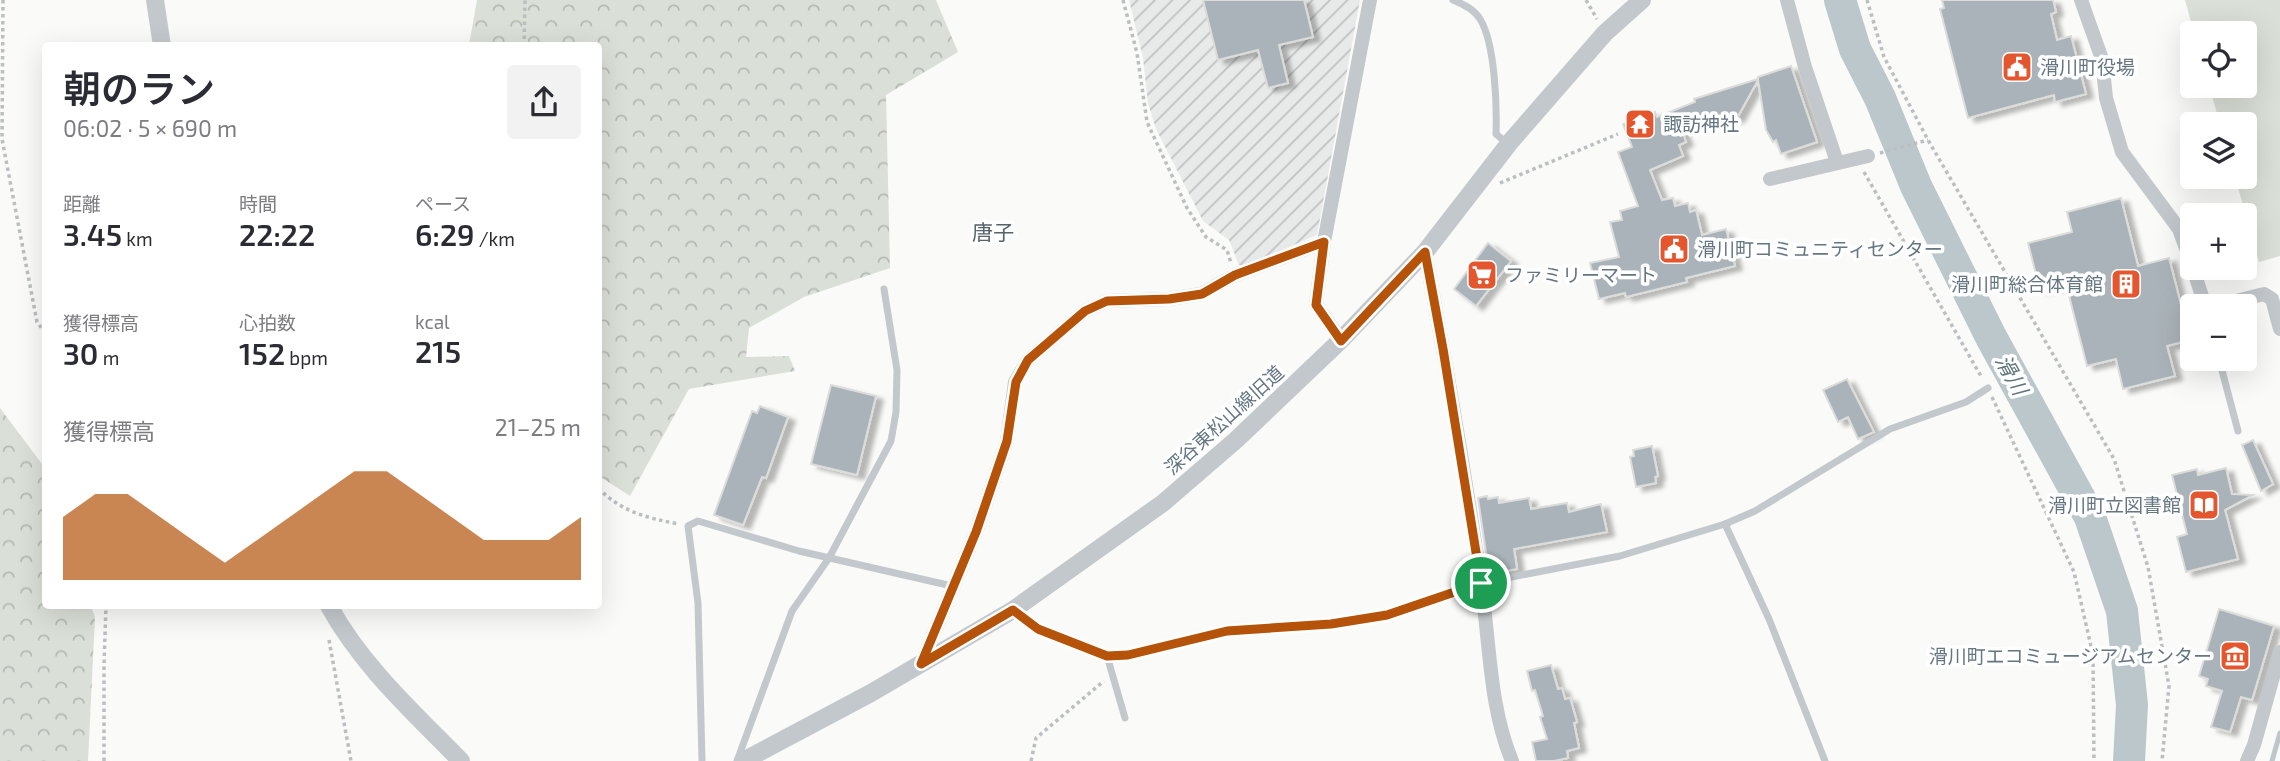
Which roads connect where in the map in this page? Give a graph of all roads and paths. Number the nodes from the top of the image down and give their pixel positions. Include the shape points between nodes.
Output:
1 (3, 0) edge
2 (155, 0) edge
3 (525, 0) edge
4 (1123, 0) edge
5 (1370, 0) edge
6 (1453, 0) edge
7 (1642, 0) edge
8 (1787, 0) edge
9 (1867, 0) edge
10 (2081, 0) edge
11 (161, 42) edge
12 (524, 42) edge
13 (1618, 134) dead end
14 (1928, 140) junction
15 (1509, 144) junction
16 (1862, 157) junction
17 (1837, 162) junction
18 (1770, 179) dead end
19 (1499, 184) dead end
20 (2180, 232) edge
21 (1324, 242) junction
22 (1425, 252) junction
23 (1235, 275) junction
24 (884, 289) dead end
25 (2257, 296) edge
26 (42, 329) edge
27 (2280, 330) edge
28 (1341, 341) junction
29 (2221, 371) edge
30 (1988, 388) junction
31 (2238, 432) dead end
32 (602, 492) edge
33 (1724, 524) junction
34 (688, 526) junction
35 (829, 558) junction
36 (1481, 583) junction
37 (952, 586) junction
38 (106, 609) edge
39 (331, 609) edge
40 (1013, 610) junction
41 (340, 625) junction
42 (2280, 652) edge
43 (1107, 656) junction
44 (921, 664) junction
45 (1111, 676) junction
46 (1125, 718) dead end
47 (104, 761) edge
48 (351, 761) edge
49 (461, 761) edge
50 (702, 761) edge
51 (737, 761) edge
52 (743, 761) edge
53 (1031, 761) edge
54 (1512, 761) edge
55 (1825, 761) edge
56 (2094, 761) edge
57 (2162, 761) edge
58 (2247, 761) edge

1 - 26 path via 2,139 37,322
2 - 11 street
3 - 12 path
4 - 23 path via 1147,122 1187,208 1206,236 1227,250
5 - 21 street
6 - 15 lane via 1480,18 1497,104 1496,134
7 - 15 street, 深谷東松山線旧道 via 1605,33
8 - 17 street
9 - 14 path via 1884,57
10 - 20 street via 2102,59 2106,98 2122,152
13 - 19 path
14 - 16 path
14 - 57 path via 2114,459 2148,567 2169,686
15 - 22 street, 深谷東松山線旧道
16 - 17 street
16 - 30 path
17 - 18 street
21 - 23 street
21 - 28 street via 1316,305
22 - 28 street, 深谷東松山線旧道
22 - 36 street
23 - 37 street via 1202,294 1107,301 1085,311 1028,360 1016,382 1007,441
24 - 35 lane via 897,370 891,442
25 - 27 street via 2272,299
28 - 40 street, 深谷東松山線旧道 via 1163,503
29 - 31 lane
30 - 33 lane via 1966,402 1890,429 1755,511
30 - 56 path via 2074,572 2093,655
32 - 34 path via 644,518
33 - 36 lane via 1620,556
33 - 55 lane via 1769,619
34 - 35 lane via 698,521
34 - 50 lane via 698,603
35 - 37 lane
35 - 51 lane via 792,611
36 - 43 path via 1387,615 1227,631
36 - 54 street via 1495,699
37 - 44 street
38 - 47 path
39 - 41 street
40 - 43 lane via 1038,629
40 - 44 street, 深谷東松山線旧道
41 - 48 path via 329,636
41 - 49 street via 379,677
42 - 58 street
43 - 45 lane
44 - 52 street, 深谷東松山線旧道
45 - 46 lane
45 - 53 path via 1036,738

